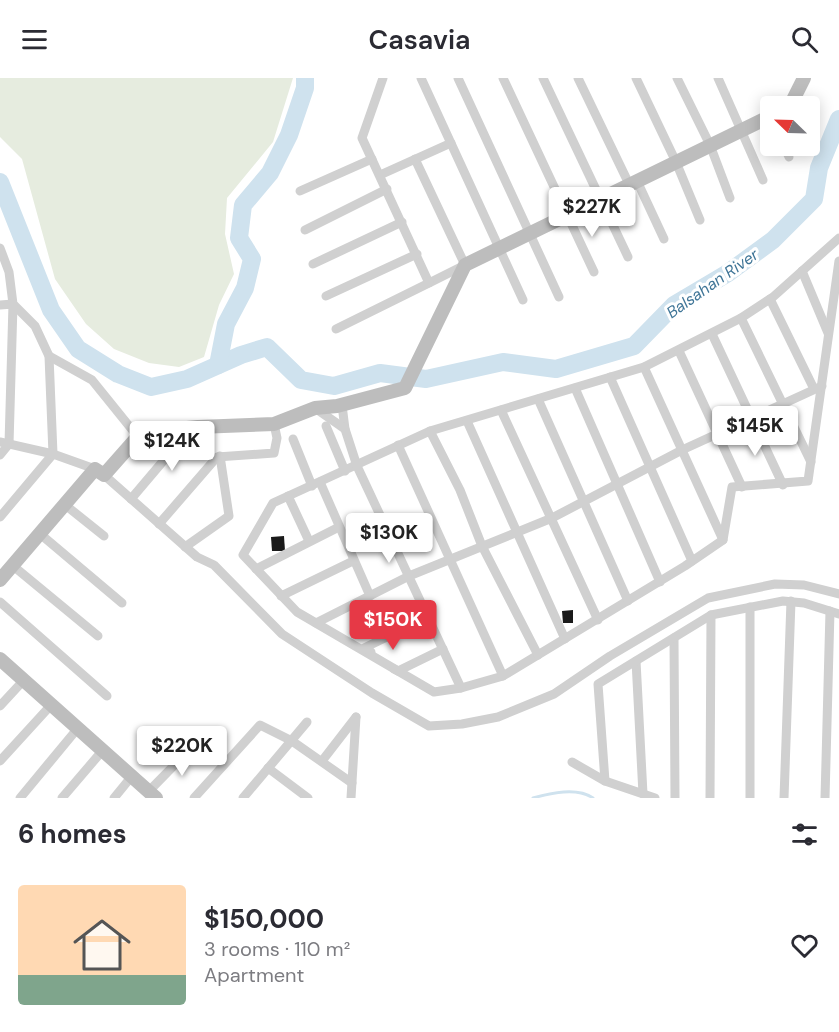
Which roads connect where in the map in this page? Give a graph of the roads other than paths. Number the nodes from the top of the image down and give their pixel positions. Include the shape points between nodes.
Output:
1 (382, 78) edge
2 (421, 78) edge
3 (458, 78) edge
4 (503, 78) edge
5 (543, 78) edge
6 (578, 78) edge
7 (636, 78) edge
8 (677, 78) edge
9 (718, 78) edge
10 (804, 78) edge
11 (795, 96) edge
12 (760, 121) edge
13 (743, 129) junction
14 (451, 142) junction
15 (710, 145) junction
16 (372, 159) junction
17 (415, 159) junction
18 (676, 162) junction
19 (380, 175) junction
20 (764, 180) dead end
21 (633, 183) junction
22 (387, 189) junction
23 (300, 191) dead end
24 (600, 198) junction
25 (730, 198) dead end
26 (566, 215) junction
27 (700, 220) dead end
28 (402, 222) junction
29 (305, 230) dead end
30 (530, 234) junction
31 (839, 238) edge
32 (664, 239) dead end
33 (0, 248) edge
34 (500, 248) junction
35 (417, 254) junction
36 (628, 257) dead end
37 (839, 261) edge
38 (313, 264) dead end
39 (4, 266) edge
40 (465, 266) junction
41 (802, 271) junction
42 (594, 272) dead end
43 (429, 282) junction
44 (326, 296) dead end
45 (559, 297) dead end
46 (836, 298) edge
47 (770, 299) junction
48 (523, 300) dead end
49 (14, 304) junction
50 (0, 305) edge
51 (741, 318) junction
52 (336, 329) dead end
53 (712, 334) junction
54 (829, 336) junction
55 (679, 351) junction
56 (49, 356) junction
57 (644, 367) junction
58 (610, 377) junction
59 (575, 388) junction
60 (818, 388) junction
61 (538, 399) junction
62 (783, 402) junction
63 (342, 405) junction
64 (315, 408) junction
65 (501, 410) junction
66 (751, 416) junction
67 (467, 421) junction
68 (274, 424) junction
69 (326, 426) dead end
70 (192, 427) junction
71 (345, 429) junction
72 (430, 431) junction
73 (717, 432) junction
74 (138, 437) junction
75 (293, 439) dead end
76 (4, 443) edge
77 (398, 445) junction
78 (682, 450) junction
79 (53, 454) junction
80 (0, 455) edge
81 (220, 456) junction
82 (811, 462) junction
83 (357, 466) junction
84 (651, 466) junction
85 (345, 471) junction
86 (99, 472) junction
87 (618, 483) junction
88 (316, 484) junction
89 (783, 485) junction
90 (742, 487) junction
91 (288, 496) junction
92 (131, 499) junction
93 (584, 501) junction
94 (64, 504) junction
95 (0, 517) edge
96 (552, 518) junction
97 (159, 524) junction
98 (339, 527) junction
99 (39, 532) junction
100 (517, 532) junction
101 (104, 536) dead end
102 (723, 540) junction
103 (309, 541) junction
104 (482, 546) junction
105 (185, 547) junction
106 (450, 559) junction
107 (353, 561) junction
108 (692, 561) junction
109 (12, 565) junction
110 (256, 569) junction
111 (409, 576) junction
112 (0, 579) edge
113 (660, 582) junction
114 (839, 594) edge
115 (281, 596) junction
116 (370, 596) junction
117 (791, 601) junction
118 (0, 602) edge
119 (627, 602) junction
120 (122, 603) dead end
121 (750, 606) junction
122 (835, 613) edge
123 (711, 615) junction
124 (428, 617) junction
125 (598, 620) junction
126 (316, 623) junction
127 (98, 636) dead end
128 (674, 638) junction
129 (565, 639) junction
130 (443, 649) junction
131 (538, 655) junction
132 (0, 659) edge
133 (636, 661) junction
134 (398, 671) junction
135 (503, 676) junction
136 (22, 681) junction
137 (461, 688) junction
138 (107, 696) dead end
139 (52, 704) junction
140 (0, 706) edge
141 (307, 722) dead end
142 (78, 728) junction
143 (291, 741) junction
144 (195, 744) dead end
145 (103, 750) junction
146 (322, 761) junction
147 (0, 762) edge
148 (572, 762) dead end
149 (268, 768) junction
150 (132, 776) junction
151 (605, 781) junction
152 (352, 783) junction
153 (643, 794) junction
154 (152, 795) edge
155 (248, 797) edge
156 (20, 798) edge
157 (62, 798) edge
158 (114, 798) edge
159 (194, 798) edge
160 (308, 798) edge
161 (351, 798) edge
162 (655, 798) edge
163 (675, 798) edge
164 (710, 798) edge
165 (750, 798) edge
166 (784, 798) edge
167 (825, 798) edge

1 - 16 street via 362,138
2 - 14 street
3 - 30 street
4 - 26 street
5 - 24 street
6 - 21 street
7 - 18 street
8 - 15 street
9 - 13 street
10 - 11 street
12 - 13 street
13 - 15 street
13 - 20 street
14 - 17 street
14 - 34 street
15 - 18 street
15 - 25 street
16 - 19 street
16 - 23 street
17 - 19 street
17 - 40 street
18 - 21 street
18 - 27 street
19 - 22 street
21 - 24 street
21 - 32 street
22 - 28 street
22 - 29 street
24 - 26 street
24 - 36 street
26 - 30 street
26 - 42 street
28 - 35 street
28 - 38 street
30 - 34 street
30 - 45 street
31 - 41 street
33 - 39 street
34 - 40 street
34 - 48 street
35 - 43 street
35 - 44 street
37 - 46 street
39 - 49 street
40 - 43 street
40 - 63 street via 405,388
41 - 47 street
41 - 54 street
43 - 52 street
46 - 54 street
47 - 51 street
47 - 60 street
49 - 50 street
49 - 56 street via 35,326
49 - 76 street
51 - 53 street
51 - 62 street
53 - 55 street
53 - 66 street
54 - 60 street
55 - 57 street
55 - 73 street
56 - 74 street via 92,380
56 - 79 street
57 - 58 street
57 - 78 street
58 - 59 street
58 - 84 street
59 - 61 street
59 - 87 street
60 - 62 street
60 - 82 street
61 - 65 street
61 - 93 street
62 - 66 street
62 - 82 street
63 - 64 street
63 - 71 street
64 - 68 street
64 - 71 street
65 - 67 street
65 - 96 street
66 - 73 street
66 - 89 street
67 - 72 street
67 - 100 street
68 - 70 street
68 - 81 street via 274,453
69 - 85 street
70 - 74 street via 142,432
70 - 92 street
71 - 83 street
72 - 77 street
72 - 104 street via 460,490
73 - 78 street
73 - 90 street
74 - 86 street
75 - 88 street
76 - 79 street
76 - 80 street
77 - 83 street
77 - 106 street
78 - 84 street
78 - 102 street
79 - 86 street
79 - 95 street
81 - 97 street
81 - 105 street via 229,516
82 - 89 street via 808,481
83 - 85 street
83 - 111 street
84 - 87 street
84 - 108 street
85 - 88 street
86 - 92 street
86 - 94 street
87 - 93 street
87 - 113 street
88 - 91 street
88 - 98 street
89 - 90 street
90 - 102 street via 732,487
91 - 103 street
91 - 110 street via 273,503 243,555
92 - 97 street
93 - 96 street
93 - 119 street
94 - 99 street
94 - 101 street
96 - 100 street
96 - 125 street
97 - 105 street
98 - 103 street
98 - 107 street
99 - 109 street
99 - 120 street
100 - 104 street
100 - 129 street
102 - 108 street
103 - 110 street
104 - 106 street
104 - 131 street
105 - 114 street via 203,562 214,565 282,634 429,726 498,717 554,694 708,598 792,583
106 - 111 street
106 - 135 street
107 - 115 street
107 - 116 street
108 - 113 street
109 - 112 street
109 - 127 street
110 - 115 street
111 - 116 street
111 - 124 street
113 - 119 street
115 - 126 street
116 - 126 street
117 - 121 street
117 - 122 street
117 - 166 street
118 - 138 street
119 - 125 street
121 - 123 street
121 - 165 street
122 - 167 street
123 - 128 street
123 - 164 street
124 - 130 street
124 - 134 street via 364,648
125 - 129 street
126 - 134 street
128 - 133 street
128 - 163 street
129 - 131 street
130 - 134 street
130 - 137 street
131 - 135 street
132 - 136 street
133 - 151 street via 598,684
133 - 153 street
134 - 137 street via 434,692
135 - 137 street
136 - 139 street
136 - 140 street
139 - 142 street
139 - 147 street
141 - 143 street
142 - 145 street
142 - 156 street
143 - 146 street
143 - 149 street
143 - 159 street via 260,725
144 - 154 street
145 - 150 street
145 - 157 street
146 - 152 street
146 - 152 street via 356,717
148 - 151 street
149 - 155 street
149 - 160 street
150 - 154 street
150 - 158 street
151 - 153 street
152 - 161 street
153 - 162 street

